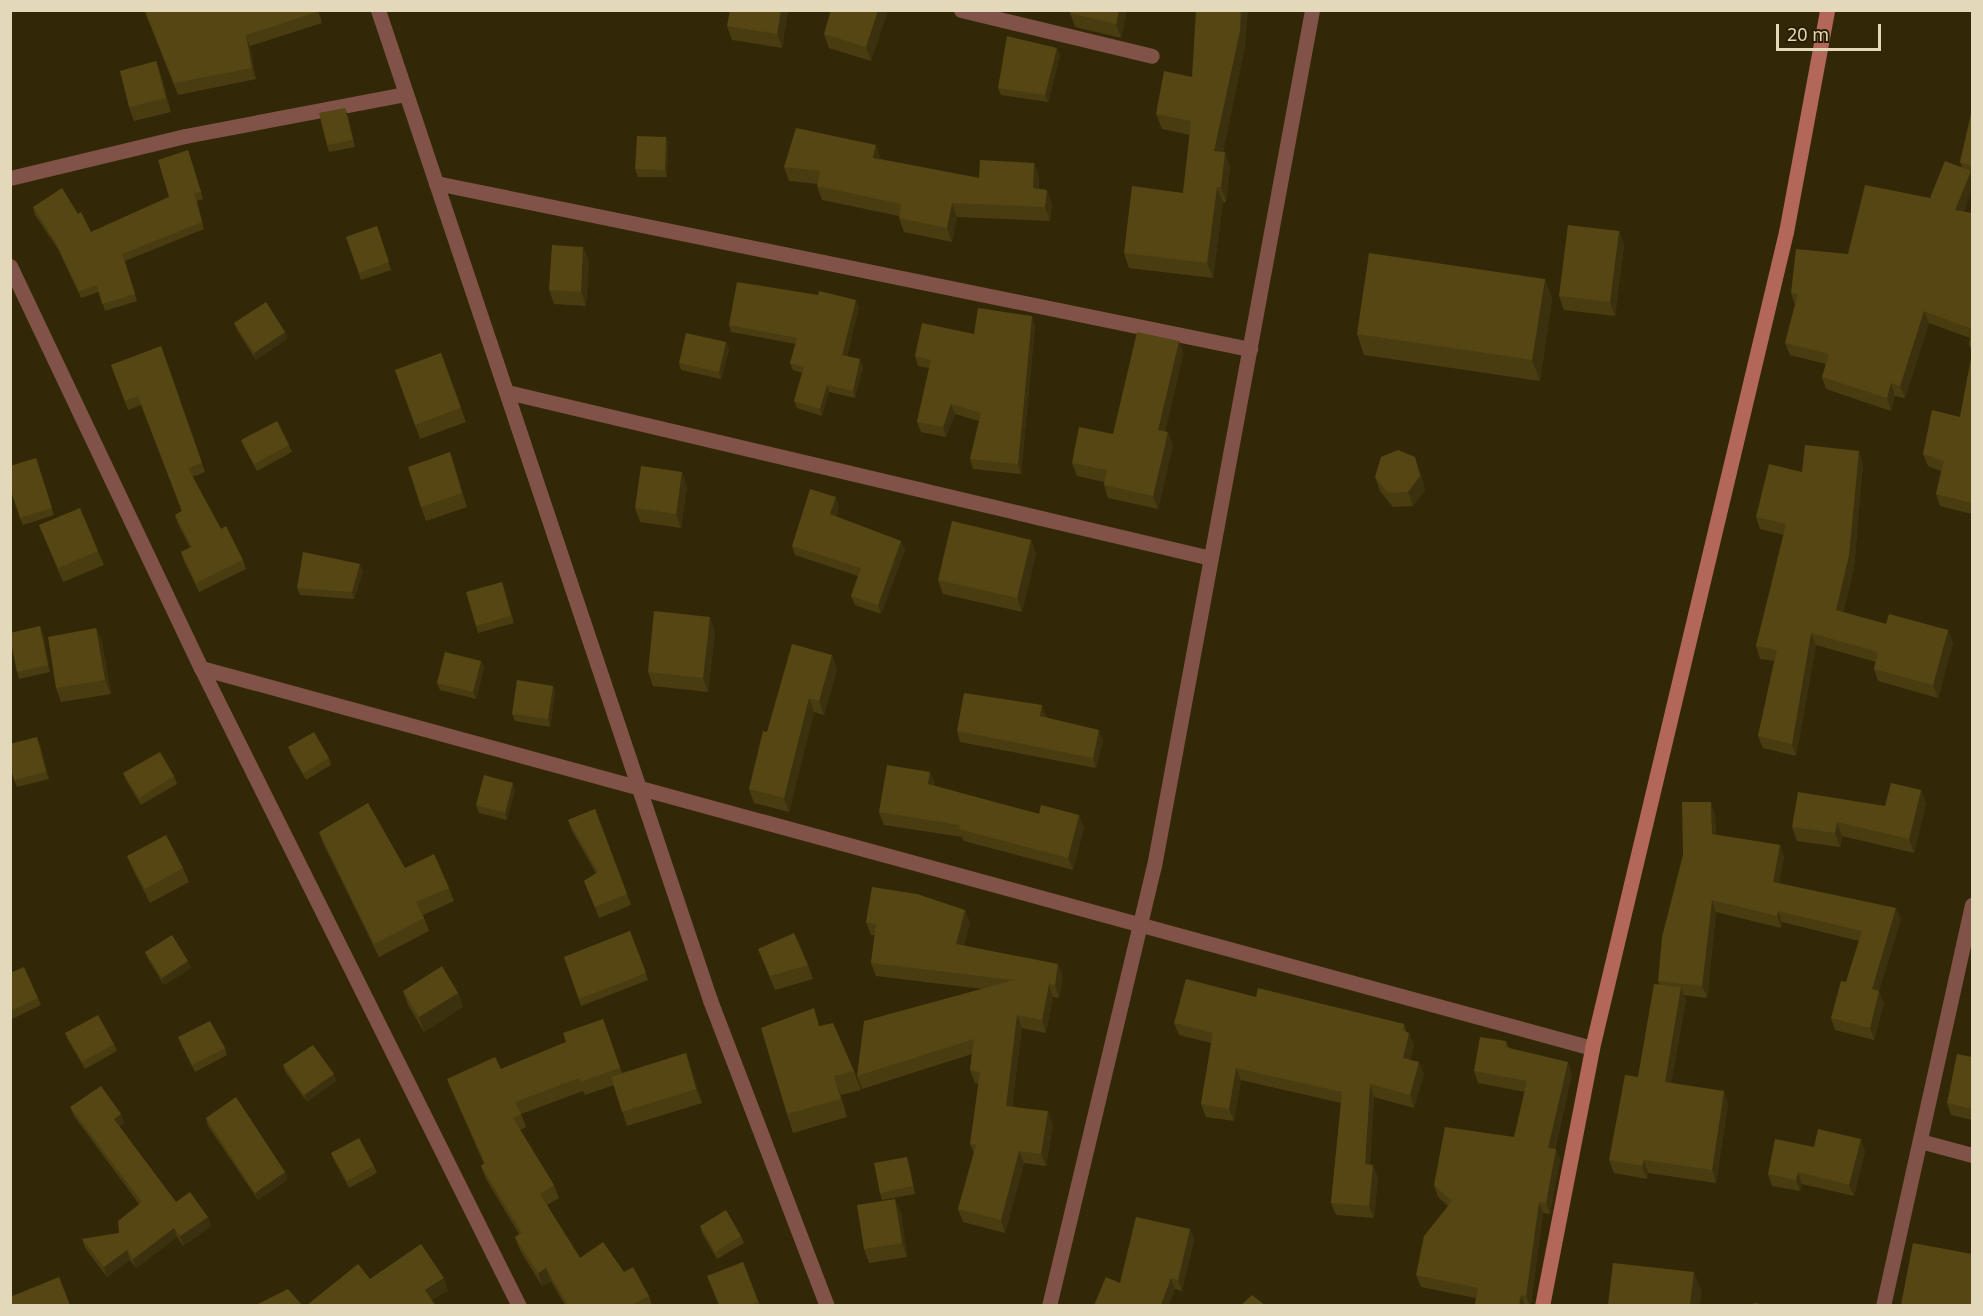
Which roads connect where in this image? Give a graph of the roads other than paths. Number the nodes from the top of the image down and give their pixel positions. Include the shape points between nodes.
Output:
1 (378, 10) edge
2 (961, 10) edge
3 (1312, 10) edge
4 (1827, 10) edge
5 (1152, 56) dead end
6 (406, 94) junction
7 (10, 178) edge
8 (436, 183) junction
9 (10, 266) edge
10 (1250, 349) junction
11 (507, 392) junction
12 (1211, 558) junction
13 (201, 668) junction
14 (640, 790) junction
15 (1972, 906) edge
16 (1140, 928) junction
17 (1592, 1048) junction
18 (1920, 1141) junction
19 (1972, 1155) edge
20 (519, 1305) edge
21 (827, 1305) edge
22 (1049, 1305) edge
23 (1542, 1305) edge
24 (1883, 1305) edge

1 - 6 street
2 - 5 street
3 - 10 street
4 - 17 main road via 1786,232
6 - 7 street via 185,136
6 - 8 street
8 - 10 street
8 - 11 street
9 - 13 street
10 - 12 street
11 - 12 street
11 - 14 street
12 - 16 street
13 - 14 street
13 - 20 street
14 - 16 street
14 - 21 street via 710,1000
15 - 18 street
16 - 17 street
16 - 22 street
17 - 23 main road
18 - 19 street
18 - 24 street

